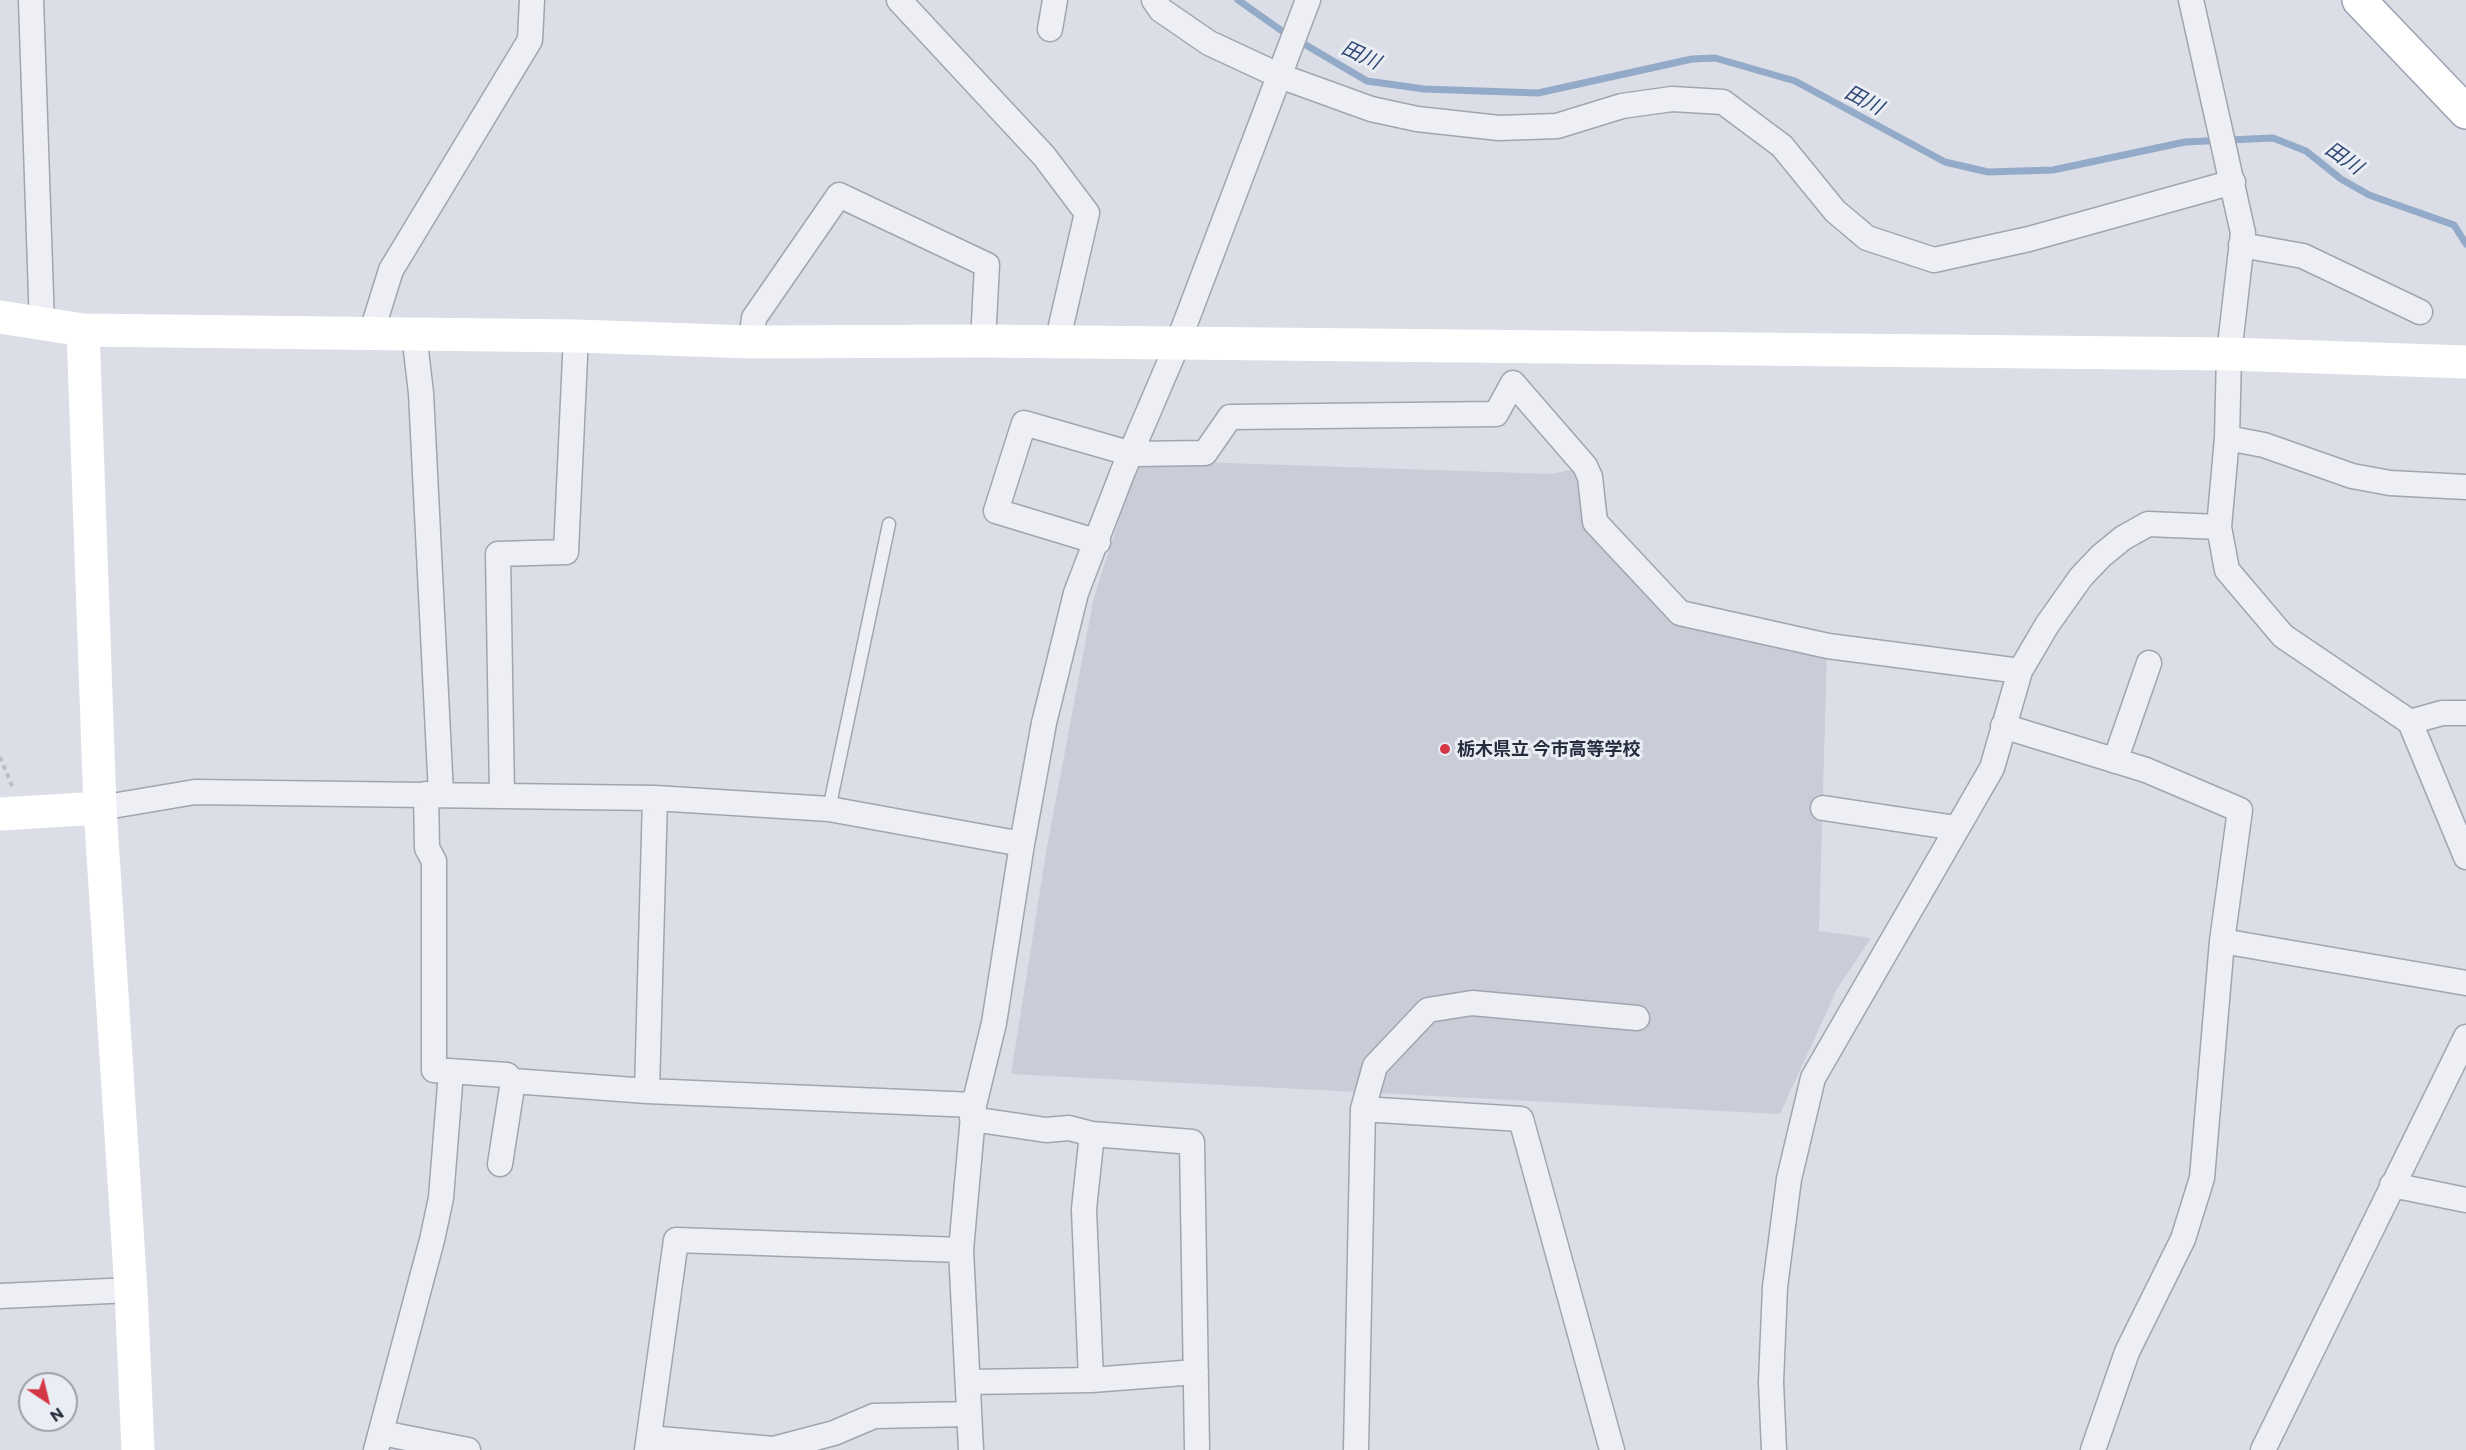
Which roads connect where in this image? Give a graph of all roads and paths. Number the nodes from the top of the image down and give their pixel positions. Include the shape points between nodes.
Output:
1 (31, 0) edge
2 (532, 0) edge
3 (899, 0) edge
4 (1055, 0) edge
5 (1154, 0) edge
6 (1308, 0) edge
7 (2191, 0) edge
8 (2359, 0) edge
9 (1050, 29) dead end
10 (1280, 76) junction
11 (2466, 112) edge
12 (2234, 182) junction
13 (2241, 245) junction
14 (2420, 312) dead end
15 (0, 317) edge
16 (42, 325) junction
17 (83, 330) junction
18 (371, 334) junction
19 (414, 334) junction
20 (576, 336) junction
21 (983, 341) junction
22 (751, 342) junction
23 (1058, 343) junction
24 (1177, 345) junction
25 (2229, 354) junction
26 (2466, 362) edge
27 (2227, 438) junction
28 (1132, 454) junction
29 (2466, 487) edge
30 (889, 524) dead end
31 (2219, 527) junction
32 (1098, 542) junction
33 (2149, 663) dead end
34 (2020, 671) junction
35 (2466, 713) edge
36 (2410, 722) junction
37 (2003, 726) junction
38 (2115, 761) junction
39 (434, 794) junction
40 (502, 795) junction
41 (655, 798) junction
42 (100, 808) junction
43 (1823, 808) dead end
44 (829, 809) junction
45 (0, 814) edge
46 (1956, 828) junction
47 (1022, 844) junction
48 (2466, 857) edge
49 (2222, 941) junction
50 (2466, 983) edge
51 (1637, 1018) dead end
52 (2466, 1037) edge
53 (451, 1072) junction
54 (513, 1081) junction
55 (647, 1091) junction
56 (1363, 1109) junction
57 (973, 1112) junction
58 (1092, 1134) junction
59 (500, 1164) dead end
60 (2392, 1185) junction
61 (2466, 1200) edge
62 (961, 1250) junction
63 (131, 1290) junction
64 (0, 1296) edge
65 (1196, 1372) junction
66 (1091, 1380) junction
67 (969, 1382) junction
68 (969, 1414) junction
69 (379, 1442) edge
70 (648, 1444) edge
71 (1197, 1448) dead end
72 (138, 1450) edge
73 (468, 1450) edge
74 (971, 1450) edge
75 (1356, 1450) edge
76 (1612, 1450) edge
77 (1774, 1450) edge
78 (2093, 1450) edge
79 (2264, 1450) edge

1 - 16 street
2 - 18 street via 531,40 391,270
3 - 23 street via 1044,156 1087,213
4 - 9 street
5 - 10 street via 1161,10 1209,43
6 - 10 street
7 - 12 street
8 - 11 street
10 - 12 street via 1371,109 1417,119 1499,128 1557,126 1622,106 1672,99 1723,102 1782,146 1835,211 1867,238 1934,260 2029,239
10 - 24 street
12 - 13 street via 2243,232
13 - 14 street via 2303,256
13 - 25 street
15 - 16 street
16 - 17 street
17 - 18 street
17 - 42 street
18 - 19 street
19 - 20 street
19 - 39 street via 421,393
20 - 22 street
20 - 40 street via 566,552 498,554
21 - 22 street
21 - 22 street via 987,265 839,195 753,318
21 - 23 street
23 - 24 street
24 - 25 street
24 - 28 street
25 - 26 street
25 - 27 street
27 - 29 street via 2264,445 2352,476 2390,483
27 - 31 street
28 - 32 street
28 - 32 street via 1024,423 996,511
28 - 34 street via 1205,453 1230,417 1496,414 1513,383 1585,466 1595,522 1680,613 1827,646
30 - 44 lane
31 - 34 street via 2148,524 2123,538 2081,577
31 - 36 street via 2227,570 2283,636
32 - 47 street via 1076,593 1044,723
33 - 38 street
34 - 37 street
35 - 36 street via 2442,713
36 - 48 street
37 - 38 street
37 - 46 street via 1992,768
38 - 49 street via 2240,810
39 - 40 street
39 - 42 street via 195,792
39 - 53 street via 428,848 434,861 434,1070
40 - 41 street
41 - 44 street
41 - 55 street
42 - 45 street
42 - 63 street
43 - 46 street
44 - 47 street
46 - 77 street via 1813,1078 1789,1179 1774,1287
47 - 57 street via 994,1023
49 - 50 street
49 - 78 street via 2202,1178 2183,1239 2127,1352
51 - 56 street via 1472,1003 1428,1010 1375,1066
52 - 60 street
53 - 54 street via 507,1075
53 - 69 street via 441,1198
54 - 55 street
54 - 59 street
55 - 57 street
56 - 75 street
56 - 76 street via 1521,1119
57 - 58 street via 1046,1130 1068,1128
57 - 62 street
58 - 65 street via 1192,1142
58 - 66 street via 1084,1209
60 - 61 street
60 - 79 street
62 - 67 street
62 - 70 street via 676,1240
63 - 64 street
63 - 72 street
65 - 66 street
65 - 71 street
66 - 67 street
67 - 68 street
68 - 70 street via 874,1416 834,1433 773,1449
68 - 74 street
69 - 73 street

